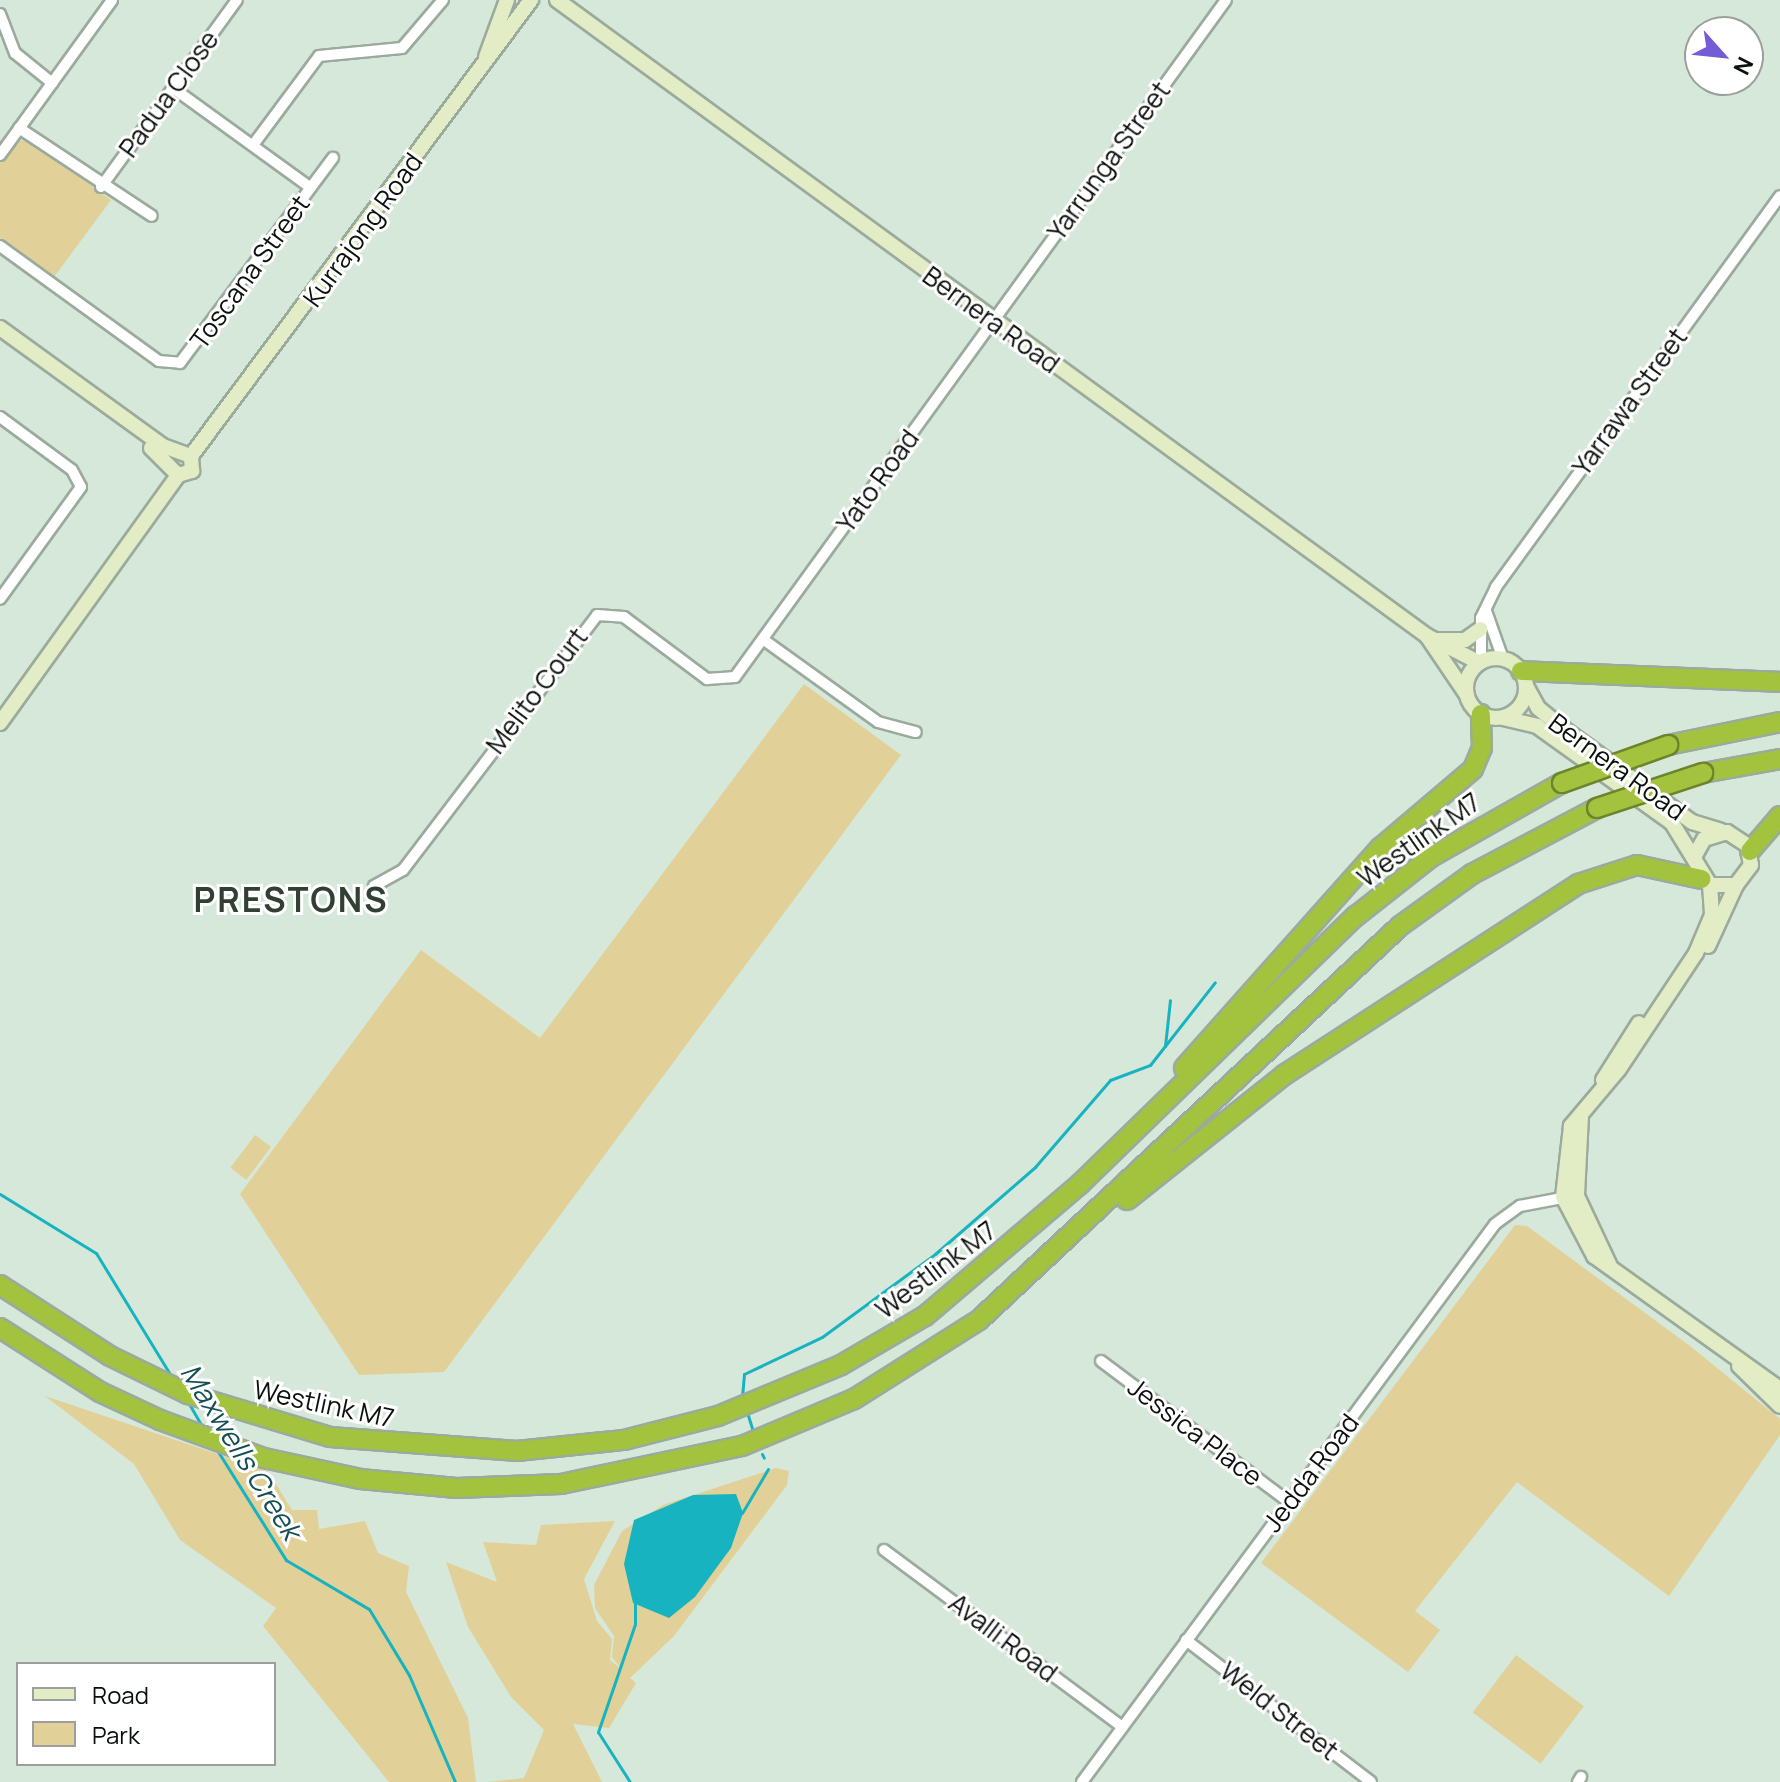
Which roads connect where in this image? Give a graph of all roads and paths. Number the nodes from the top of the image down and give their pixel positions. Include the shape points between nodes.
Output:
1 (112, 0) edge
2 (237, 0) edge
3 (443, 0) edge
4 (507, 0) edge
5 (531, 0) edge
6 (557, 0) edge
7 (1226, 0) edge
8 (0, 14) edge
9 (485, 65) junction
10 (52, 83) junction
11 (173, 88) junction
12 (19, 128) junction
13 (253, 145) junction
14 (0, 155) edge
15 (333, 158) dead end
16 (101, 187) junction
17 (311, 188) junction
18 (1780, 198) edge
19 (152, 216) dead end
20 (0, 246) edge
21 (993, 323) junction
22 (0, 328) edge
23 (0, 338) edge
24 (0, 417) edge
25 (179, 462) junction
26 (0, 599) edge
27 (1486, 611) junction
28 (1481, 629) junction
29 (1432, 638) junction
30 (764, 640) junction
31 (1503, 659) junction
32 (1481, 662) junction
33 (1524, 678) junction
34 (1780, 682) edge
35 (24, 687) junction
36 (1467, 695) junction
37 (0, 713) edge
38 (1481, 714) junction
39 (1503, 718) junction
40 (1780, 722) edge
41 (0, 723) edge
42 (916, 732) dead end
43 (1780, 759) edge
44 (1780, 816) edge
45 (1721, 831) junction
46 (1750, 851) junction
47 (1695, 855) junction
48 (1706, 882) junction
49 (1736, 885) junction
50 (374, 886) dead end
51 (1696, 953) junction
52 (1570, 1196) junction
53 (0, 1285) edge
54 (979, 1320) junction
55 (0, 1328) edge
56 (884, 1341) junction
57 (1101, 1361) dead end
58 (1738, 1365) junction
59 (1780, 1389) edge
60 (1780, 1406) edge
61 (1289, 1502) junction
62 (884, 1550) dead end
63 (1186, 1640) junction
64 (1122, 1727) junction
65 (1082, 1782) edge
66 (1371, 1782) edge

1 - 10 street
2 - 11 street, Padua Close
3 - 13 street via 402,48 319,56
4 - 9 main road
5 - 9 main road, Kurrajong Road
6 - 21 main road, Bernera Road
7 - 21 street, Yarrunga Street
8 - 10 street via 15,53
9 - 25 main road, Kurrajong Road
10 - 12 street
11 - 13 street
11 - 16 street, Padua Close
12 - 14 street
12 - 16 street
13 - 17 street
15 - 17 street, Toscana Street
16 - 19 street
17 - 20 street, Toscana Street via 189,355 175,364 159,361
18 - 27 street, Yarrawa Street via 1496,587
21 - 29 main road, Bernera Road
21 - 30 street, Yato Road
22 - 25 main road
23 - 25 main road
24 - 26 street via 72,470 81,487
25 - 35 main road, Kurrajong Road
27 - 28 street, Yarrawa Street
27 - 31 street
28 - 29 main road via 1465,640
28 - 32 street, Yarrawa Street
29 - 32 main road, Bernera Road
29 - 36 main road, Bernera Road
30 - 42 street via 878,722
30 - 50 street, Melito Court via 735,677 714,681 624,617 597,615 403,870
31 - 32 main road
31 - 33 main road
32 - 36 main road
33 - 34 highway
33 - 39 main road via 1518,710
33 - 45 main road, Bernera Road via 1538,708 1564,729 1692,822
35 - 37 main road, Kurrajong Road
35 - 41 main road, Kurrajong Road
36 - 38 main road
38 - 39 main road
38 - 56 highway via 1482,748 1473,769 1352,877 1087,1169
39 - 47 main road, Bernera Road via 1537,726 1683,833
40 - 56 highway, Westlink M7, bridge via 1668,745 1562,783 1469,833 1388,890 1012,1248
43 - 54 highway, bridge via 1703,773 1597,808 1482,868 1400,926
44 - 46 highway
45 - 46 main road via 1739,836
45 - 47 main road via 1704,839
46 - 49 main road via 1749,871
47 - 48 main road
48 - 49 main road
48 - 51 main road via 1712,915
48 - 54 highway via 1651,865 1609,869 1460,956 1284,1075 1030,1287
49 - 51 main road via 1718,930
51 - 52 main road via 1581,1116
52 - 58 main road via 1610,1266
52 - 61 street, Jedda Road via 1520,1206 1495,1224
53 - 56 highway, Westlink M7 via 59,1327 188,1394 301,1430 469,1452 557,1449 655,1433 797,1386
54 - 55 highway via 904,1371 791,1428 688,1462 599,1480 491,1488 315,1470 222,1444 100,1392
57 - 61 street, Jessica Place
58 - 59 main road
58 - 60 main road
61 - 63 street, Jedda Road
62 - 64 street, Avalli Road
63 - 64 street, Jedda Road
63 - 66 street, Weld Street
64 - 65 street, Jedda Road

